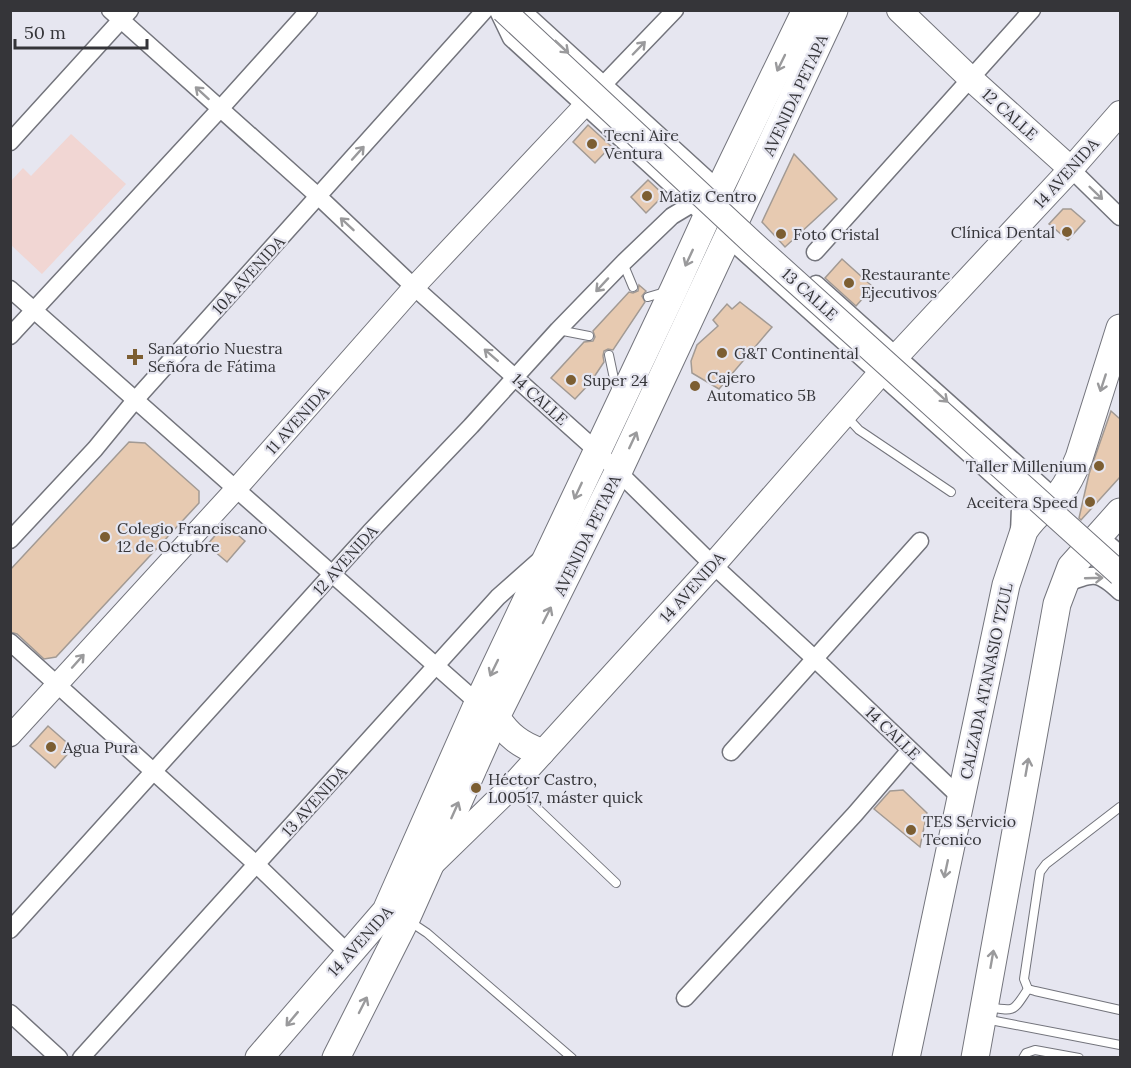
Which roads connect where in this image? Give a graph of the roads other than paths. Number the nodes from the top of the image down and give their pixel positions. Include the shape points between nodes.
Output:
1 (309, 10) edge
2 (485, 10) edge
3 (498, 10) edge
4 (503, 10) edge
5 (518, 10) edge
6 (675, 10) edge
7 (806, 10) edge
8 (834, 10) edge
9 (899, 10) edge
10 (1032, 10) edge
11 (120, 14) edge
12 (970, 79) junction
13 (603, 85) junction
14 (584, 106) junction
15 (220, 109) junction
16 (1120, 113) edge
17 (10, 142) edge
18 (1071, 169) junction
19 (719, 190) junction
20 (319, 197) junction
21 (700, 211) junction
22 (1120, 217) edge
23 (734, 226) junction
24 (815, 252) dead end
25 (623, 263) junction
26 (414, 288) junction
27 (633, 288) dead end
28 (10, 289) edge
29 (674, 289) junction
30 (648, 297) dead end
31 (34, 310) junction
32 (1120, 327) edge
33 (558, 330) junction
34 (10, 336) edge
35 (589, 336) dead end
36 (609, 355) dead end
37 (898, 357) junction
38 (879, 375) junction
39 (515, 376) junction
40 (136, 399) junction
41 (619, 405) junction
42 (845, 415) junction
43 (597, 451) junction
44 (618, 472) junction
45 (236, 489) junction
46 (951, 492) dead end
47 (1055, 498) junction
48 (1120, 512) edge
49 (1099, 536) junction
50 (10, 540) edge
51 (920, 541) dead end
52 (551, 549) junction
53 (1018, 552) junction
54 (1120, 554) edge
55 (713, 565) junction
56 (332, 574) junction
57 (1120, 574) edge
58 (1063, 585) junction
59 (1120, 592) edge
60 (10, 642) edge
61 (815, 659) junction
62 (436, 666) junction
63 (57, 684) junction
64 (487, 710) junction
65 (10, 736) edge
66 (910, 750) junction
67 (541, 752) junction
68 (731, 752) dead end
69 (154, 771) junction
70 (513, 785) junction
71 (961, 798) junction
72 (1120, 807) edge
73 (256, 864) junction
74 (432, 864) junction
75 (616, 883) dead end
76 (396, 915) junction
77 (10, 930) edge
78 (348, 953) junction
79 (1028, 989) junction
80 (685, 998) dead end
81 (1120, 1010) edge
82 (982, 1012) junction
83 (10, 1013) edge
84 (1120, 1045) edge
85 (59, 1058) edge
86 (81, 1058) edge
87 (259, 1058) edge
88 (336, 1058) edge
89 (572, 1058) edge
90 (906, 1058) edge
91 (975, 1058) edge
92 (1023, 1058) edge
93 (1080, 1058) edge

1 - 15 street
20 -> 2 street, 10A AVENIDA
3 - 14 street via 511,38
4 - 57 main road, 13 CALLE, bridge via 762,252
5 -> 13 street
13 -> 6 street
7 -> 19 main road, AVENIDA PETAPA
8 - 23 main road, AVENIDA PETAPA
9 - 12 main road, 12 CALLE
10 - 12 street
15 -> 11 street, 14 CALLE
11 - 17 street
12 - 18 main road, 12 CALLE
12 - 24 street
13 - 19 street
14 - 21 street
14 - 26 street, 11 AVENIDA
15 - 20 street, 14 CALLE
15 - 31 street
16 - 18 main road, 14 AVENIDA
18 -> 22 street, 12 CALLE
18 - 37 main road, 14 AVENIDA
19 - 21 main road, AVENIDA PETAPA
26 -> 20 street, 14 CALLE
20 - 40 street, 10A AVENIDA
21 - 25 street, 12 AVENIDA via 672,216
21 -> 29 main road, AVENIDA PETAPA
23 - 37 street
23 - 38 street, 13 CALLE
44 -> 23 main road, AVENIDA PETAPA
25 - 27 lane
25 -> 33 street, 12 AVENIDA
39 -> 26 street, 14 CALLE
26 - 45 street, 11 AVENIDA
28 - 31 street
29 - 30 lane
29 - 41 main road, AVENIDA PETAPA
31 - 34 street
31 - 40 street
32 -> 47 main road, CALZADA ATANASIO TZUL via 1079,458
33 - 35 lane
33 - 39 street, 12 AVENIDA
36 - 41 lane
37 - 38 main road, 14 AVENIDA
37 -> 47 street
38 - 42 main road, 14 AVENIDA
38 - 53 street, 13 CALLE via 1018,498
39 - 43 street, 14 CALLE
39 - 56 street, 12 AVENIDA
40 - 45 street
40 - 50 street, 10A AVENIDA
41 - 43 main road, AVENIDA PETAPA
42 - 46 lane via 859,430
42 - 55 main road, 14 AVENIDA
43 - 44 street, 14 CALLE
43 -> 52 main road, AVENIDA PETAPA
44 - 55 street, 14 CALLE
64 -> 44 main road, AVENIDA PETAPA
45 - 56 street
63 -> 45 street, 11 AVENIDA
47 - 53 main road, CALZADA ATANASIO TZUL via 1029,523
48 - 49 main road
49 - 54 street
49 - 58 main road via 1071,567
51 - 61 street
52 - 62 street, 13 AVENIDA via 498,597
52 -> 64 main road, AVENIDA PETAPA
53 - 71 main road, CALZADA ATANASIO TZUL via 1006,585
55 - 61 street, 14 CALLE
55 - 67 main road, 14 AVENIDA
56 - 62 street
56 - 69 street, 12 AVENIDA
58 -> 59 street via 1104,577
82 -> 58 main road
60 - 63 street
61 - 66 street, 14 CALLE
61 - 68 street
62 - 64 street
62 - 73 street, 13 AVENIDA
63 - 65 street, 11 AVENIDA
63 - 69 street
64 - 67 main road via 514,739
74 -> 64 main road, AVENIDA PETAPA
64 - 76 main road, AVENIDA PETAPA
66 - 71 street, 14 CALLE
66 - 80 street
67 - 70 main road, 14 AVENIDA
69 - 73 street
69 - 77 street, 12 AVENIDA
70 - 74 main road, 14 AVENIDA
70 - 75 lane
71 -> 90 main road, CALZADA ATANASIO TZUL
72 - 79 lane via 1040,872 1024,978
73 - 78 street
73 - 86 street, 13 AVENIDA
74 - 76 main road, AVENIDA PETAPA
76 - 78 main road, 14 AVENIDA
88 -> 76 main road, AVENIDA PETAPA
76 - 89 lane via 427,933
78 -> 87 main road, 14 AVENIDA
79 - 81 lane
79 - 82 lane via 1009,1011
82 - 84 lane
82 - 91 main road
83 - 85 street
92 - 93 lane via 1035,1050

